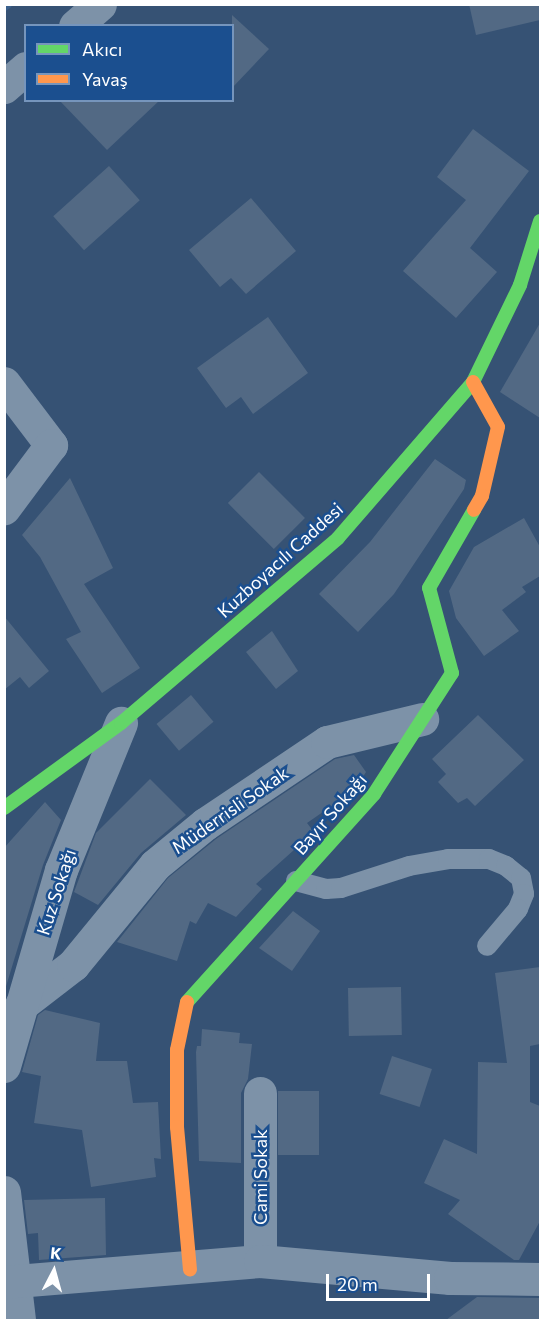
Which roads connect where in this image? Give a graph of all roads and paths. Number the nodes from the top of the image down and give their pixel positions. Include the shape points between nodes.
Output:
1 (100, 4) edge
2 (77, 24) edge
3 (24, 70) edge
4 (4, 87) edge
5 (540, 221) edge
6 (540, 252) edge
7 (520, 285) junction
8 (473, 382) junction
9 (4, 383) edge
10 (4, 508) edge
11 (422, 718) junction
12 (121, 723) junction
13 (4, 808) edge
14 (297, 881) junction
15 (487, 946) dead end
16 (21, 1005) junction
17 (4, 1066) edge
18 (260, 1093) dead end
19 (4, 1192) edge
20 (260, 1261) junction
21 (190, 1269) junction
22 (540, 1279) edge
23 (8, 1283) edge
24 (19, 1320) edge

1 - 2 street
3 - 4 street
5 - 7 street, Kuzboyacılı Caddesi
6 - 7 street, Kuzboyacılı Caddesi
7 - 8 street, Kuzboyacılı Caddesi
8 - 11 street, Bayır Sokağı via 498,427 482,496 429,588 452,673
8 - 12 street, Kuzboyacılı Caddesi via 338,538
9 - 10 street via 51,445
11 - 14 street, Bayır Sokağı via 374,794
11 - 16 street, Müderrisli Sokak via 327,742 205,824 155,865 73,965
12 - 13 street, Kuzboyacılı Caddesi
12 - 16 street, Kuz Sokağı via 61,870
14 - 15 lane via 326,889 341,888 409,866 448,859 489,859 521,878 524,894 518,909
14 - 21 street, Bayır Sokağı via 188,998 177,1050 177,1127
16 - 17 street, Kuz Sokağı
18 - 20 street, Cami Sokak
19 - 23 street
20 - 21 street
20 - 22 street via 450,1278
21 - 23 street
23 - 24 street

